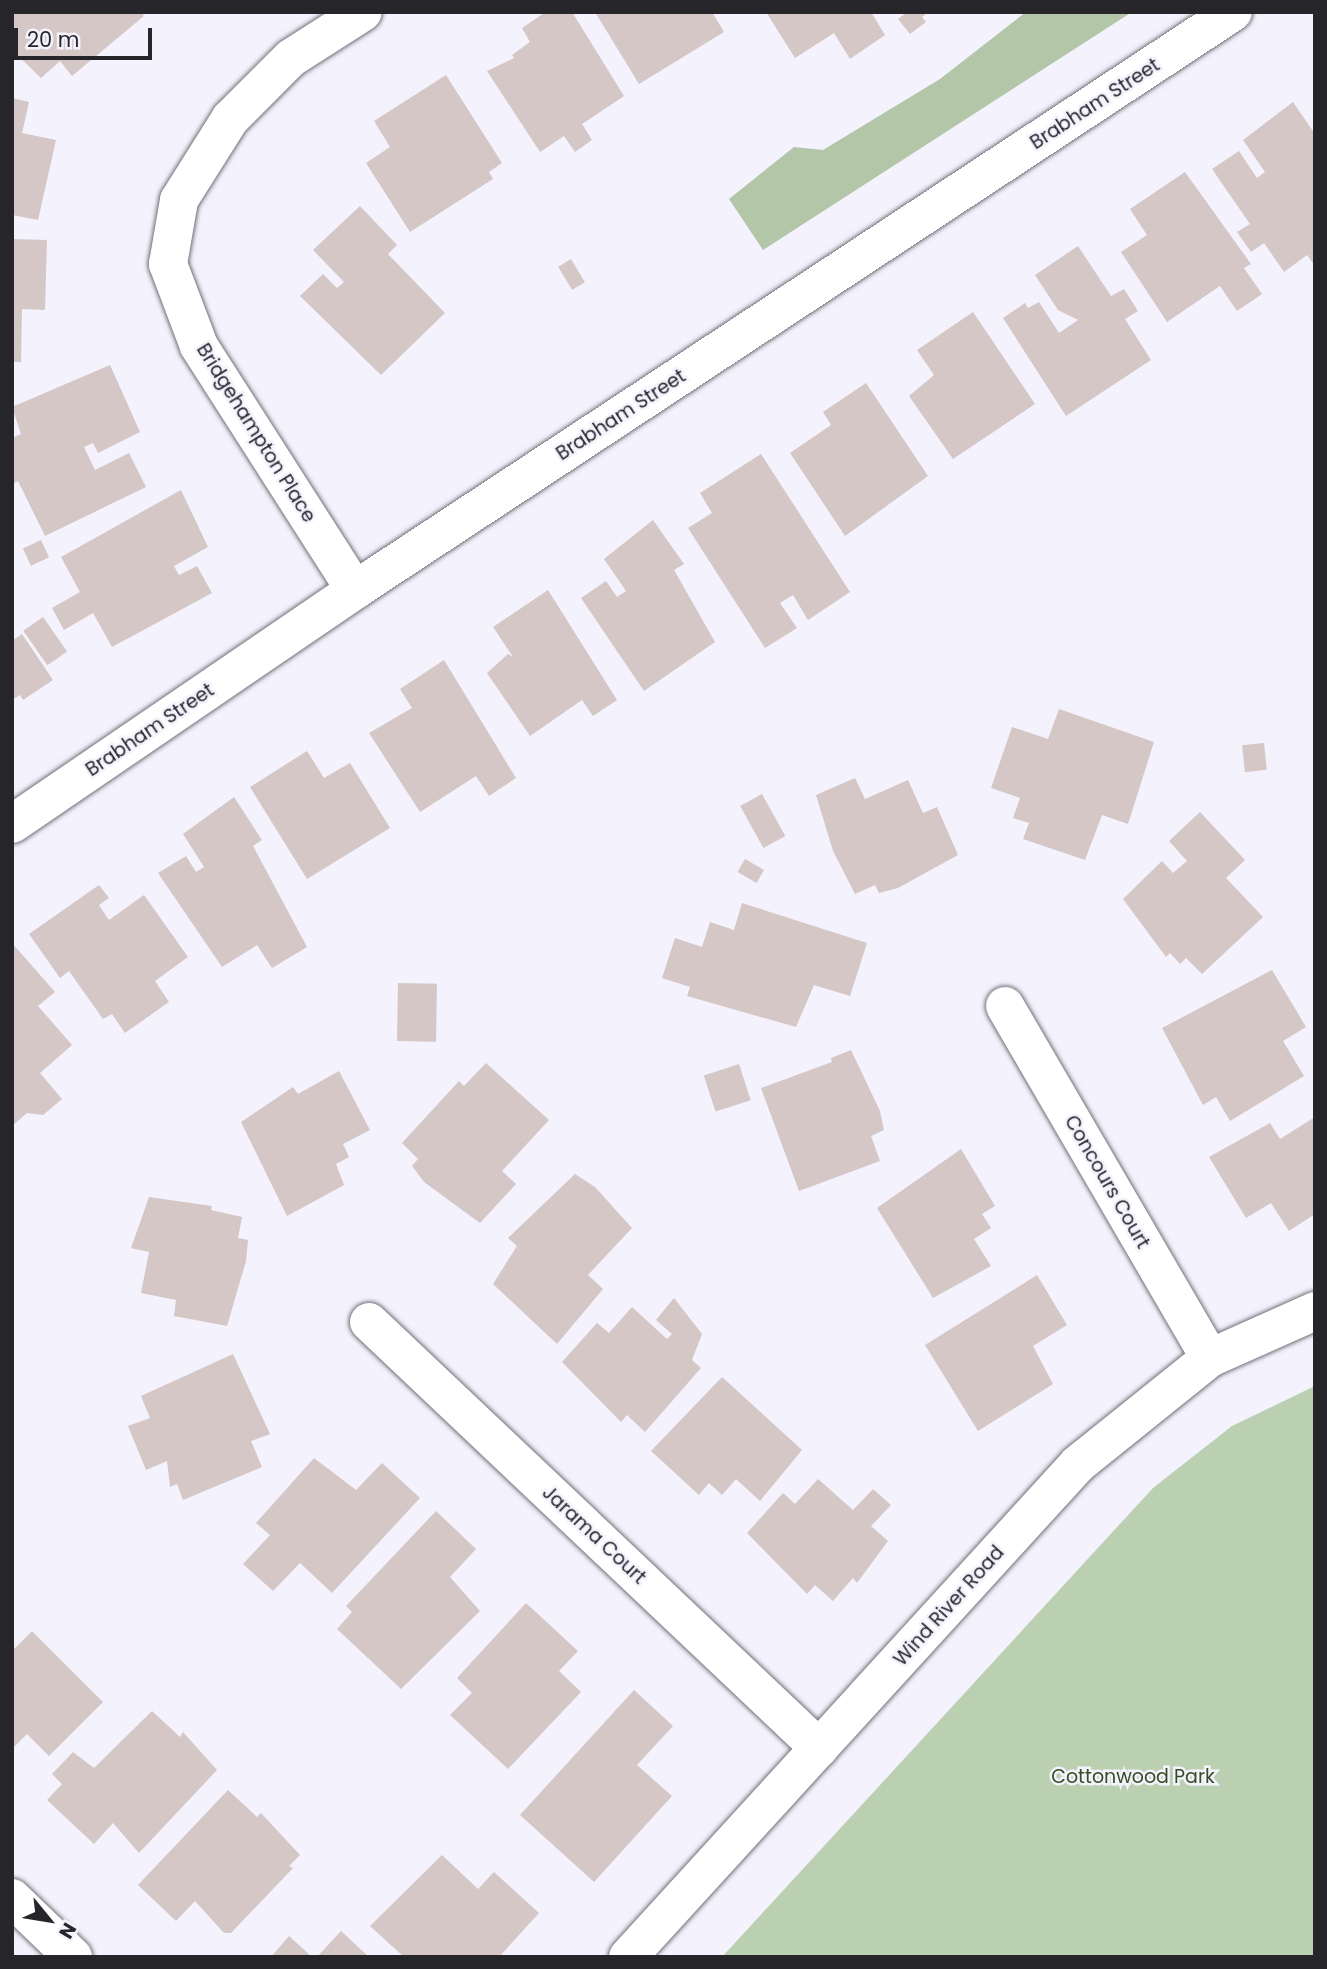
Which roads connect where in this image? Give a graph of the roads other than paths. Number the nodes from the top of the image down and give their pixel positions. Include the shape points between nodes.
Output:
1 (363, 12) edge
2 (1233, 12) edge
3 (355, 590) junction
4 (12, 824) edge
5 (1005, 1006) dead end
6 (1315, 1311) edge
7 (369, 1322) dead end
8 (1210, 1358) junction
9 (819, 1748) junction
10 (12, 1898) edge
11 (73, 1957) edge
12 (628, 1957) edge

1 - 3 street, Bridgehampton Place via 291,58 230,119 179,200 168,264 199,346
2 - 3 street, Brabham Street
3 - 4 street, Brabham Street
5 - 8 street, Concours Court
6 - 8 street, Wind River Road
7 - 9 street, Jarama Court
8 - 9 street, Wind River Road via 1078,1464
9 - 12 street, Wind River Road
10 - 11 street

